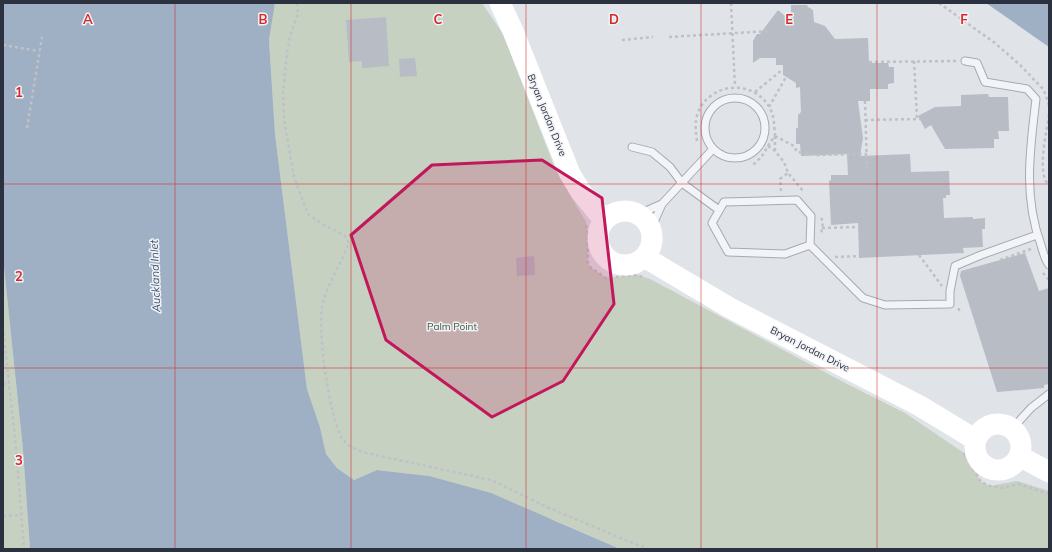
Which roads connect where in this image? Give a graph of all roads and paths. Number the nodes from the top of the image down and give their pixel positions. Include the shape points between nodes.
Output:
1 (298, 3) edge
2 (500, 3) edge
3 (731, 3) edge
4 (939, 3) edge
5 (770, 31) dead end
6 (732, 33) junction
7 (42, 37) dead end
8 (653, 37) dead end
9 (669, 37) dead end
10 (622, 40) dead end
11 (3, 45) edge
12 (39, 51) junction
13 (914, 61) junction
14 (869, 62) dead end
15 (965, 62) joint
16 (782, 70) dead end
17 (786, 77) dead end
18 (735, 87) junction
19 (754, 93) junction
20 (865, 101) dead end
21 (1049, 105) edge
22 (769, 106) junction
23 (1049, 115) edge
24 (865, 120) junction
25 (27, 128) dead end
26 (774, 136) junction
27 (697, 141) dead end
28 (632, 147) dead end
29 (713, 149) junction
30 (775, 150) dead end
31 (867, 154) junction
32 (753, 165) dead end
33 (867, 170) dead end
34 (788, 173) dead end
35 (682, 183) junction
36 (1049, 185) edge
37 (781, 192) dead end
38 (662, 204) junction
39 (719, 210) junction
40 (604, 220) junction
41 (645, 222) junction
42 (858, 227) dead end
43 (822, 228) dead end
44 (1037, 235) junction
45 (810, 245) junction
46 (1031, 249) dead end
47 (919, 255) dead end
48 (644, 258) junction
49 (998, 261) dead end
50 (1049, 265) edge
51 (951, 287) junction
52 (959, 314) dead end
53 (3, 327) edge
54 (9, 383) junction
55 (3, 384) edge
56 (1049, 394) edge
57 (1012, 429) junction
58 (976, 440) junction
59 (1019, 456) junction
60 (1049, 472) edge
61 (21, 515) junction
62 (3, 516) edge
63 (24, 549) edge
64 (649, 549) edge

1 - 64 path via 298,13 287,52 283,92 284,120 294,177 308,214 344,235 349,244 322,302 320,316 323,359 335,420 342,438 351,447 362,452 491,480 547,507
2 - 40 main road, Bryan Jordan Drive via 514,31 570,174
3 - 6 path
4 - 21 path via 995,42 1044,90
5 - 6 path
6 - 9 path
6 - 18 path
7 - 12 path
8 - 10 path
11 - 12 path
12 - 25 path
13 - 14 path
13 - 15 path
13 - 24 path via 919,119
15 - 44 lane via 977,63 985,82 1027,89 1036,99 1029,181 1030,202
16 - 19 path
17 - 22 path
18 - 19 path
18 - 27 path via 724,88 704,101 695,122
19 - 22 path via 763,98
20 - 24 path
22 - 26 path via 774,118
23 - 36 path via 1043,171 1045,182
24 - 31 path
26 - 30 path
26 - 31 path via 794,146 797,152 817,155
26 - 32 path via 764,155
28 - 35 lane via 652,152 670,167
29 - 29 lane via 732,158 752,153 764,136 765,126 757,108 745,100 731,98 722,100 714,106 705,123 705,132
29 - 35 lane
31 - 33 path
34 - 37 path via 780,179
35 - 38 lane
35 - 39 lane
38 - 41 lane
38 - 41 lane
39 - 45 lane via 712,223 728,252 785,254
39 - 45 lane via 724,202 797,200 811,216
40 - 41 main road via 620,210 630,210
40 - 48 main road via 597,236 598,245 608,259 622,265 630,265
41 - 48 main road via 653,240
42 - 43 path
44 - 50 lane
44 - 51 lane via 955,266
45 - 51 lane via 863,298 885,305 950,304
46 - 49 path
47 - 51 path via 942,286
48 - 58 main road, Bryan Jordan Drive via 730,308 920,406
51 - 52 path via 958,288
53 - 54 path
54 - 55 path
54 - 61 path
56 - 57 lane via 1031,408
57 - 58 main road via 996,425 987,427
57 - 59 main road via 1020,441
58 - 59 main road via 976,455 980,462 993,470 1009,467
59 - 60 main road
61 - 62 path
61 - 63 path

